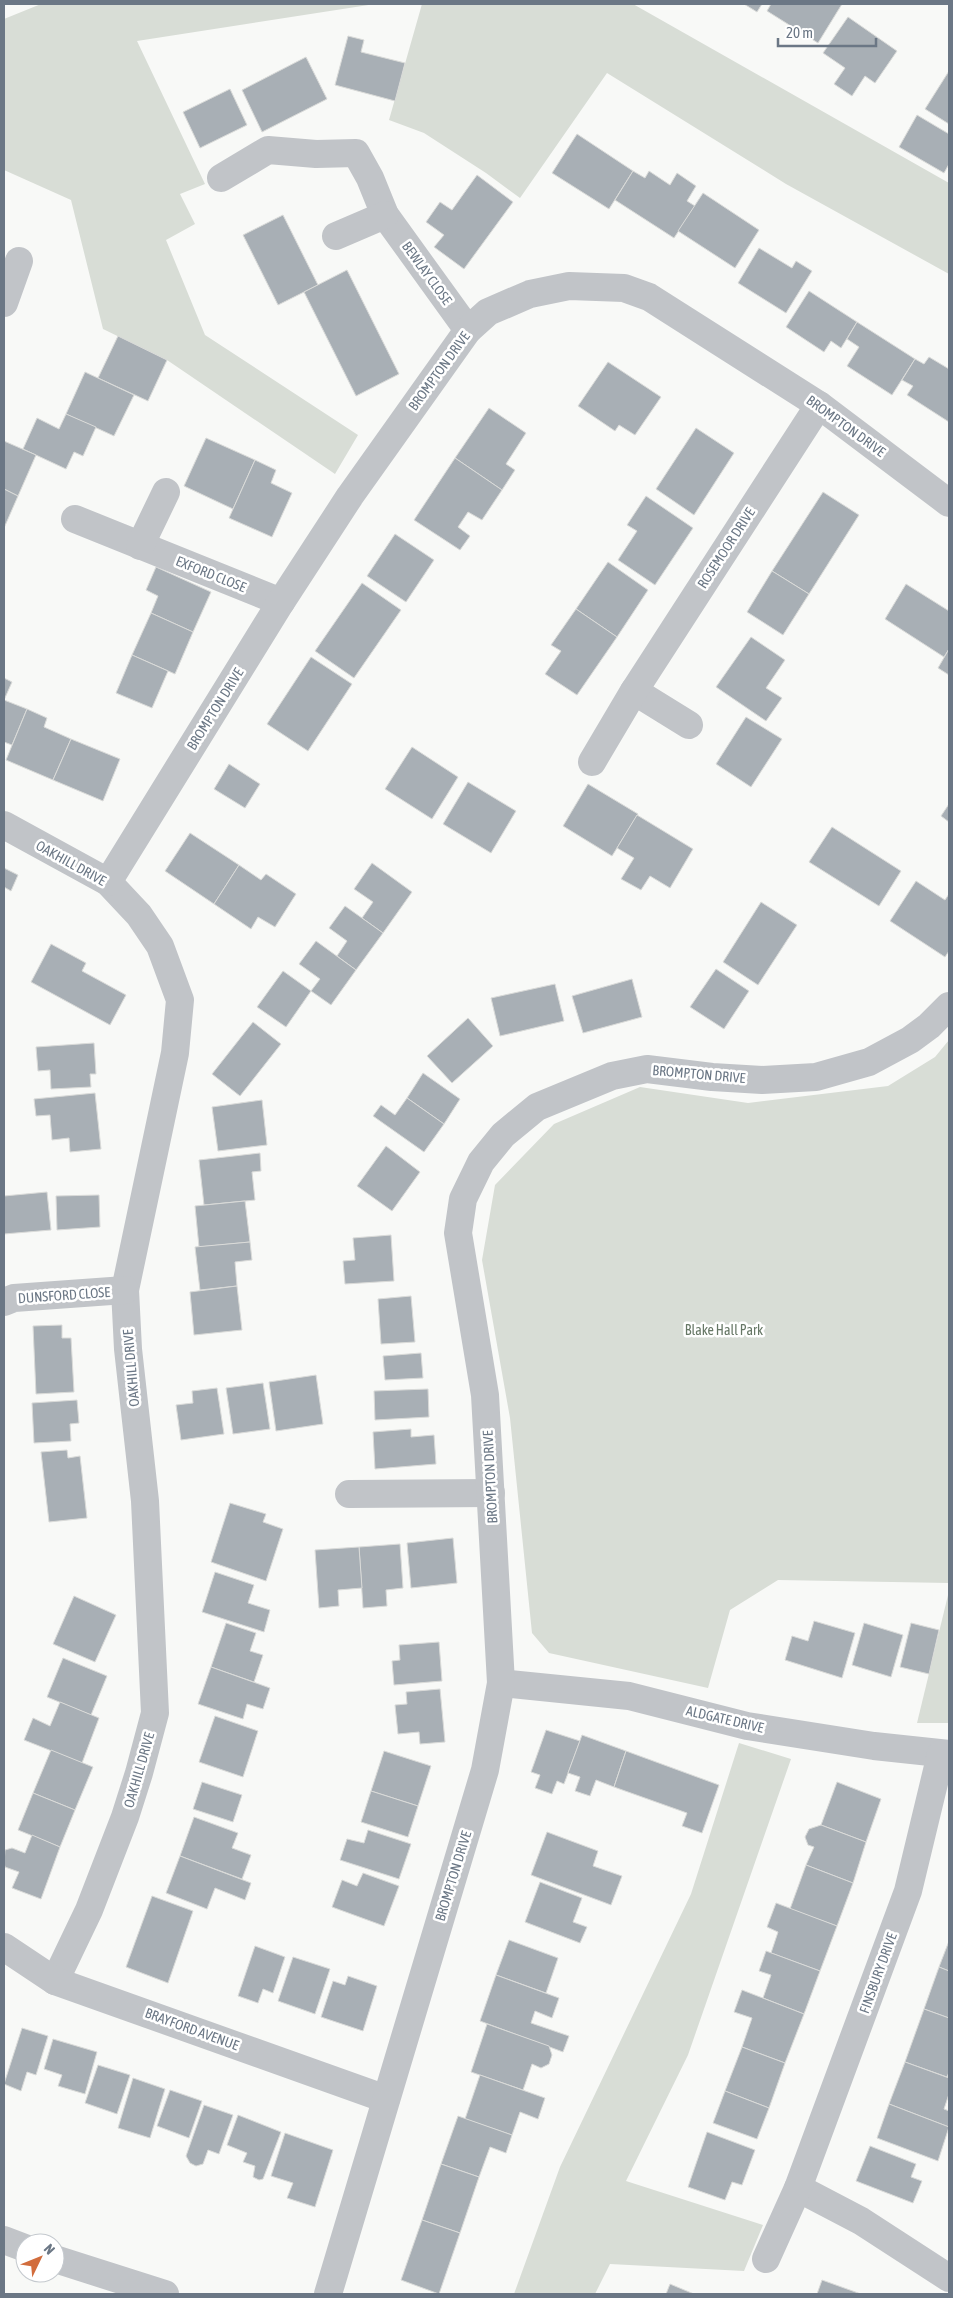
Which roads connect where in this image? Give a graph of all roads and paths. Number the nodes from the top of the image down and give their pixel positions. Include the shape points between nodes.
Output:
1 (221, 178) dead end
2 (385, 215) junction
3 (336, 236) dead end
4 (19, 261) dead end
5 (4, 303) edge
6 (468, 330) junction
7 (819, 405) junction
8 (166, 492) dead end
9 (949, 503) edge
10 (75, 519) dead end
11 (140, 546) junction
12 (281, 602) junction
13 (634, 691) junction
14 (689, 725) dead end
15 (592, 762) dead end
16 (4, 826) edge
17 (108, 882) junction
18 (949, 1006) edge
19 (125, 1290) junction
20 (4, 1302) edge
21 (491, 1493) junction
22 (349, 1494) dead end
23 (501, 1683) junction
24 (945, 1754) edge
25 (4, 1947) edge
26 (56, 1981) junction
27 (386, 2099) junction
28 (798, 2188) junction
29 (766, 2259) dead end
30 (65, 2262) edge
31 (949, 2278) edge
32 (165, 2294) edge
33 (328, 2294) edge

1 - 2 street, BEWLAY CLOSE via 268,150 356,153
2 - 3 street
2 - 6 street, BEWLAY CLOSE
4 - 5 street
6 - 7 street, BROMPTON DRIVE via 488,312 530,294 569,286 624,288 649,297
6 - 12 street, BROMPTON DRIVE via 371,464
7 - 9 street, BROMPTON DRIVE
7 - 13 street, ROSEMOOR DRIVE
8 - 11 street
10 - 11 street, EXFORD CLOSE
11 - 12 street, EXFORD CLOSE
12 - 17 street, BROMPTON DRIVE
13 - 14 street
13 - 15 street, ROSEMOOR DRIVE
16 - 17 street, OAKHILL DRIVE
17 - 19 street, OAKHILL DRIVE via 139,915 160,946 180,1000 175,1053
18 - 21 street, BROMPTON DRIVE via 916,1035 869,1062 816,1077 780,1079 712,1077 647,1069 612,1076 537,1106 503,1135 481,1162 463,1199 458,1233 485,1395
19 - 20 street, DUNSFORD CLOSE via 14,1298
19 - 26 street, OAKHILL DRIVE via 145,1501 155,1713 125,1818 89,1910
21 - 22 street
21 - 23 street, BROMPTON DRIVE
23 - 24 street, ALDGATE DRIVE via 629,1696 747,1726
23 - 27 street, BROMPTON DRIVE via 485,1770
24 - 28 street, FINSBURY DRIVE via 908,1891
25 - 26 street, BRAYFORD AVENUE
26 - 27 street, BRAYFORD AVENUE
27 - 33 street, BROMPTON DRIVE
28 - 29 street, FINSBURY DRIVE
28 - 31 street via 861,2221
30 - 32 street

